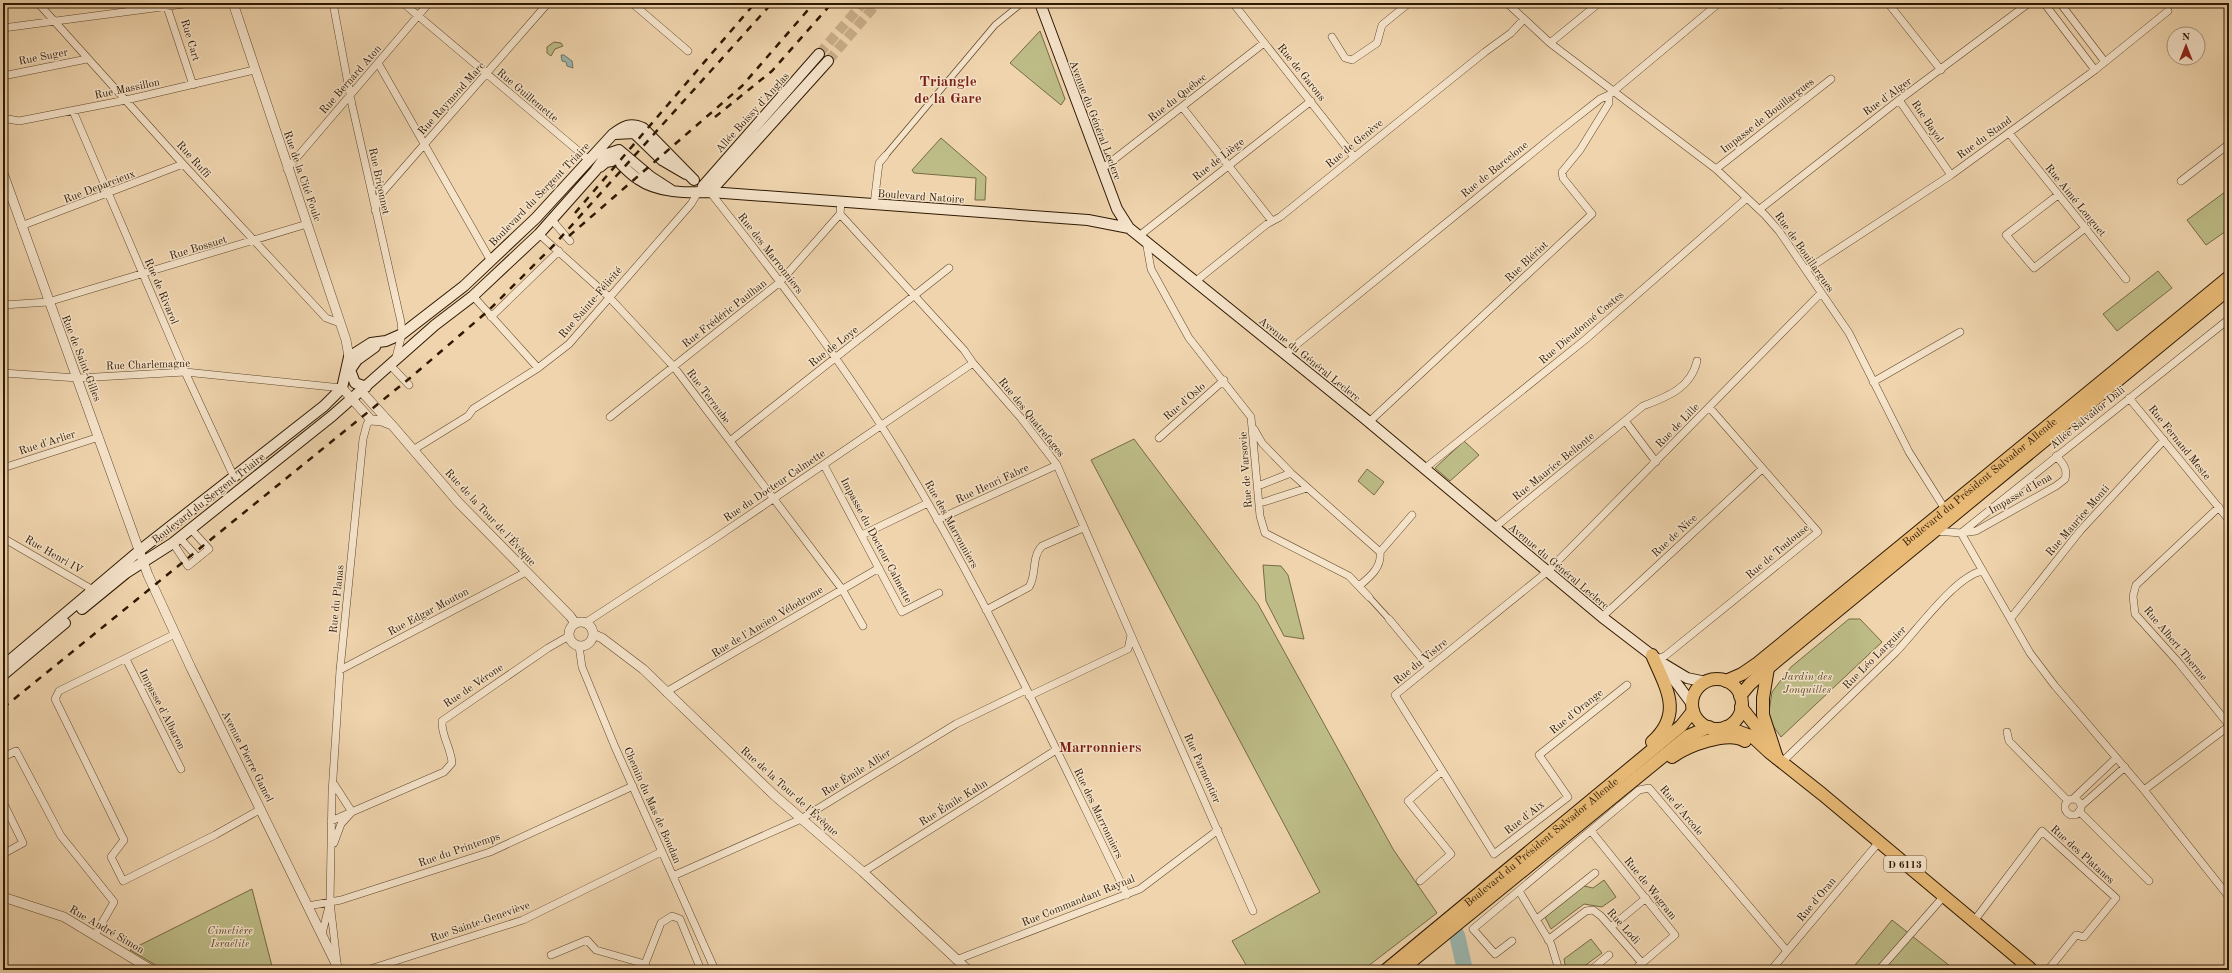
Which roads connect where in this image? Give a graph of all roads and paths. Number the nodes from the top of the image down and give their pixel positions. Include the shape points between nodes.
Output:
1 (38, 3) edge
2 (192, 3) edge
3 (233, 3) edge
4 (332, 3) edge
5 (403, 3) edge
6 (429, 3) edge
7 (548, 3) edge
8 (632, 3) edge
9 (1022, 3) edge
10 (1040, 3) edge
11 (1233, 3) edge
12 (1409, 3) edge
13 (1507, 3) edge
14 (1599, 3) edge
15 (1719, 3) edge
16 (1888, 3) edge
17 (2029, 3) edge
18 (2044, 3) edge
19 (2060, 3) edge
20 (167, 5) edge
21 (2168, 11) dead end
22 (418, 16) junction
23 (1524, 19) junction
24 (55, 20) junction
25 (3, 28) edge
26 (1332, 37) dead end
27 (1264, 43) junction
28 (1550, 43) junction
29 (688, 51) dead end
30 (819, 54) tunnel mouth
31 (87, 59) junction
32 (828, 61) tunnel mouth
33 (2105, 62) junction
34 (378, 63) junction
35 (254, 70) junction
36 (1941, 70) junction
37 (2094, 70) junction
38 (486, 75) junction
39 (3, 76) edge
40 (1831, 79) dead end
41 (193, 85) junction
42 (1611, 93) junction
43 (350, 95) junction
44 (126, 100) junction
45 (1900, 100) junction
46 (1311, 101) junction
47 (1183, 108) junction
48 (73, 111) junction
49 (3, 118) edge
50 (613, 134) joint
51 (2009, 134) junction
52 (2229, 144) edge
53 (425, 145) junction
54 (607, 154) joint
55 (885, 156) joint
56 (1354, 156) junction
57 (589, 160) junction
58 (183, 164) junction
59 (1228, 165) junction
60 (1102, 168) junction
61 (287, 169) junction
62 (1716, 169) junction
63 (595, 171) junction
64 (3, 173) edge
65 (1951, 175) junction
66 (2181, 181) dead end
67 (671, 190) junction
68 (704, 190) junction
69 (108, 195) junction
70 (2058, 195) junction
71 (1748, 198) junction
72 (841, 202) junction
73 (874, 204) junction
74 (1760, 209) junction
75 (375, 211) junction
76 (840, 214) junction
77 (552, 220) junction
78 (1272, 221) junction
79 (307, 224) junction
80 (22, 226) junction
81 (1129, 228) junction
82 (2084, 229) junction
83 (539, 234) junction
84 (1142, 239) junction
85 (254, 241) junction
86 (570, 241) dead end
87 (559, 252) junction
88 (492, 261) junction
89 (949, 268) dead end
90 (1806, 270) junction
91 (143, 275) junction
92 (2229, 277) edge
93 (2126, 279) dead end
94 (1196, 281) junction
95 (780, 282) junction
96 (2229, 289) edge
97 (1822, 293) junction
98 (915, 295) junction
99 (473, 296) junction
100 (609, 297) junction
101 (48, 302) junction
102 (3, 305) edge
103 (491, 317) junction
104 (2229, 319) edge
105 (340, 323) junction
106 (1960, 332) dead end
107 (402, 334) junction
108 (386, 341) junction
109 (1285, 354) junction
110 (349, 357) junction
111 (837, 357) junction
112 (1698, 361) dead end
113 (392, 364) junction
114 (973, 364) junction
115 (674, 366) junction
116 (538, 368) junction
117 (350, 370) junction
118 (185, 372) junction
119 (3, 373) edge
120 (78, 378) junction
121 (1224, 380) junction
122 (1873, 382) junction
123 (409, 385) dead end
124 (342, 388) junction
125 (364, 389) junction
126 (2129, 398) junction
127 (352, 399) junction
128 (1709, 407) junction
129 (610, 417) dead end
130 (372, 420) junction
131 (1369, 422) junction
132 (1626, 422) junction
133 (392, 425) junction
134 (881, 426) junction
135 (1253, 427) junction
136 (99, 437) junction
137 (1159, 438) dead end
138 (2164, 440) junction
139 (730, 441) junction
140 (413, 450) junction
141 (2056, 456) junction
142 (1656, 462) junction
143 (824, 464) junction
144 (1057, 465) junction
145 (3, 468) edge
146 (1424, 469) junction
147 (1762, 469) junction
148 (1291, 473) junction
149 (234, 477) junction
150 (1258, 486) junction
151 (1307, 488) junction
152 (773, 499) junction
153 (1264, 502) dead end
154 (928, 503) junction
155 (2219, 507) junction
156 (1945, 509) junction
157 (1412, 515) dead end
158 (937, 520) junction
159 (2229, 520) edge
160 (190, 528) junction
161 (1083, 528) junction
162 (1494, 528) junction
163 (1935, 531) junction
164 (1961, 533) junction
165 (862, 535) junction
166 (3, 538) edge
167 (176, 540) junction
168 (139, 551) junction
169 (1380, 552) junction
170 (198, 558) junction
171 (143, 562) junction
172 (879, 568) junction
173 (1548, 571) junction
174 (1982, 571) junction
175 (526, 572) junction
176 (1359, 586) junction
177 (842, 589) junction
178 (93, 590) junction
179 (939, 593) dead end
180 (1369, 596) joint
181 (986, 610) junction
182 (1602, 617) junction
183 (2011, 618) junction
184 (1389, 619) joint
185 (575, 623) junction
186 (585, 623) junction
187 (863, 626) dead end
188 (175, 634) junction
189 (592, 634) junction
190 (1131, 635) junction
191 (569, 636) junction
192 (579, 646) junction
193 (126, 659) junction
194 (1657, 659) junction
195 (3, 666) edge
196 (1429, 667) junction
197 (1768, 668) junction
198 (340, 670) junction
199 (3, 675) edge
200 (1726, 681) junction
201 (1706, 682) junction
202 (1627, 685) dead end
203 (666, 692) junction
204 (1028, 693) junction
205 (1741, 702) junction
206 (1692, 707) junction
207 (2229, 725) edge
208 (1726, 727) junction
209 (1709, 728) junction
210 (2007, 732) dead end
211 (1056, 750) junction
212 (3, 757) edge
213 (2116, 758) junction
214 (1779, 760) junction
215 (2125, 767) junction
216 (181, 769) dead end
217 (1441, 772) junction
218 (1625, 772) junction
219 (334, 784) junction
220 (633, 786) junction
221 (2144, 790) junction
222 (1568, 797) joint
223 (2070, 800) junction
224 (5, 806) dead end
225 (261, 809) junction
226 (2080, 809) junction
227 (352, 812) junction
228 (801, 819) junction
229 (331, 820) junction
230 (1218, 830) junction
231 (1591, 831) junction
232 (1879, 842) junction
233 (333, 849) junction
234 (661, 852) junction
235 (3, 854) edge
236 (1494, 854) joint
237 (862, 872) junction
238 (1595, 873) dead end
239 (673, 876) junction
240 (2149, 880) dead end
241 (1420, 881) dead end
242 (1519, 891) junction
243 (1126, 895) junction
244 (1944, 896) junction
245 (3, 897) edge
246 (2229, 897) edge
247 (1646, 898) junction
248 (330, 902) junction
249 (308, 906) junction
250 (1253, 911) dead end
251 (1466, 916) junction
252 (1537, 919) junction
253 (1974, 921) junction
254 (1611, 927) junction
255 (322, 934) junction
256 (95, 935) junction
257 (1548, 940) junction
258 (1512, 941) dead end
259 (1787, 951) junction
260 (551, 955) dead end
261 (1609, 955) dead end
262 (956, 960) junction
263 (1642, 963) junction
264 (647, 967) edge
265 (338, 969) edge
266 (152, 970) edge
267 (367, 970) edge
268 (701, 970) edge
269 (715, 970) edge
270 (968, 970) edge
271 (1386, 970) edge
272 (1401, 970) edge
273 (1558, 970) edge
274 (1591, 970) edge
275 (1634, 970) edge
276 (1771, 970) edge
277 (1879, 970) edge
278 (2032, 970) edge
279 (2048, 970) edge

1 - 24 street, Rue Ruffi
2 - 20 street
3 - 35 street, Rue de la Cité Foulc
4 - 43 street, Rue Briçonnet
5 - 22 street, Rue Guillemette
6 - 22 street, Rue Bernard Aton
7 - 38 street, Rue Raymond Marc
8 - 29 street
9 - 55 street via 995,25
10 - 60 main road, Avenue du Général Leclerc
11 - 27 street, Rue de Garons
12 - 26 street via 1384,22 1374,46 1352,60 1345,58
13 - 23 street, Rue de Bouillargues
14 - 28 street
15 - 42 street, Rue de Barcelone
16 - 36 street
17 - 36 street, Rue d'Alger
18 - 37 street
19 - 33 street
20 - 24 street
20 - 41 street, Rue Cart
21 - 33 street, Rue du Stand
22 - 34 street, Rue Bernard Aton
22 - 38 street, Rue Guillemette
23 - 28 street, Rue de Bouillargues
23 - 56 street, Rue de Genève via 1499,43
24 - 25 street
24 - 31 street, Rue Ruffi
27 - 46 street, Rue de Garons
27 - 47 street, Rue du Québec
28 - 42 street, Rue de Bouillargues
30 - 68 main road, Allée Boissy d'Anglas
31 - 39 street, Rue Suger
31 - 44 street, Rue Ruffi
32 - 68 main road, Allée Boissy d'Anglas
33 - 37 street, Rue du Stand
34 - 43 street, Rue Bernard Aton
34 - 53 street
35 - 41 street, Rue Massillon
35 - 61 street, Rue de la Cité Foulc
36 - 45 street, Rue d'Alger
37 - 51 street, Rue du Stand
38 - 53 street, Rue Raymond Marc
38 - 57 street, Rue Guillemette
40 - 62 street, Impasse de Bouillargues
41 - 44 street, Rue Massillon
42 - 62 street, Rue de Bouillargues
42 - 109 street, Rue de Barcelone via 1558,132
42 - 131 street, Rue Blériot via 1609,102 1588,136 1562,172 1563,178 1592,214
43 - 61 street, Rue Bernard Aton
43 - 75 street, Rue Briçonnet
44 - 48 street, Rue Massillon
44 - 58 street, Rue Ruffi
45 - 65 street, Rue Bayol
45 - 74 street, Rue d'Alger
46 - 56 street, Rue de Garons
46 - 59 street, Rue de Liège
47 - 59 street
47 - 60 street, Rue du Québec
48 - 49 street, Rue Massillon via 19,121
48 - 69 street, Rue de Rivarol
50 - 57 main road, Boulevard du Sergent Triaire
50 - 68 main road, Boulevard Natoire via 625,126 634,124 643,128
51 - 65 street, Rue du Stand
51 - 70 street, Rue Aimé Longuet
52 - 66 street
53 - 75 street, Rue Raymond Marc via 380,195
53 - 88 street
54 - 63 main road, Boulevard du Sergent Triaire
54 - 67 main road, Boulevard Natoire via 619,150
55 - 73 street via 879,163
56 - 78 street, Rue de Genève
57 - 88 main road, Boulevard du Sergent Triaire
58 - 69 street, Rue Deparcieux
58 - 85 street, Rue Ruffi
59 - 78 street
59 - 84 street, Rue de Liège
60 - 81 main road, Avenue du Général Leclerc via 1117,209
61 - 79 street, Rue de la Cité Foulc
62 - 71 street, Rue de Bouillargues
63 - 67 main road via 606,162 617,160 638,180 659,189
63 - 77 main road, Boulevard du Sergent Triaire
64 - 80 street, Rue de Saint-Gilles
65 - 90 street, Rue du Stand
67 - 68 main road, Boulevard Natoire
68 - 72 main road, Boulevard Natoire
68 - 95 street, Rue des Marronniers
68 - 100 street, Rue Sainte-Félicité
69 - 80 street, Rue Deparcieux
69 - 91 street, Rue de Rivarol
70 - 82 street, Rue Aimé Longuet
70 - 82 street via 2006,235 2034,268
71 - 74 street, Rue de Bouillargues
71 - 146 street, Rue Dieudonné Costes via 1586,339
72 - 73 main road, Boulevard Natoire
72 - 76 street
73 - 81 main road, Boulevard Natoire via 1088,220
74 - 90 street, Rue de Bouillargues
75 - 107 street, Rue Briçonnet
76 - 95 street, Rue Frédéric Paulhan
76 - 98 street, Rue des Quatrefages
77 - 83 main road, Boulevard du Sergent Triaire
77 - 86 street
78 - 94 street, Rue de Genève
79 - 85 street, Rue Bossuet
79 - 105 street, Rue de la Cité Foulc
80 - 101 street, Rue de Saint-Gilles
81 - 84 main road, Avenue du Général Leclerc
82 - 93 street, Rue Aimé Longuet
83 - 87 street, Rue Terraube
83 - 99 main road, Boulevard du Sergent Triaire
84 - 94 main road, Avenue du Général Leclerc
84 - 121 street, Rue de Varsovie via 1151,269 1189,338
85 - 91 street, Rue Bossuet
85 - 105 street, Rue Ruffi via 326,318
87 - 100 street, Rue Terraube
87 - 103 street
88 - 107 main road, Boulevard du Sergent Triaire
89 - 98 street, Rue de Loye
90 - 97 street, Rue de Bouillargues
91 - 101 street, Rue Bossuet
91 - 118 street, Rue de Rivarol
92 - 156 main road, Boulevard du Président Salvador Allende
94 - 109 main road, Avenue du Général Leclerc
95 - 111 street, Rue des Marronniers
95 - 115 street, Rue Frédéric Paulhan
96 - 163 main road, Boulevard du Président Salvador Allende
97 - 122 street, Rue de Bouillargues via 1848,333
97 - 128 street, Rue de Lille
98 - 111 street, Rue de Loye
98 - 114 street, Rue des Quatrefages via 964,350
99 - 103 street
99 - 113 main road, Boulevard du Sergent Triaire via 435,325
100 - 115 street, Rue Terraube
100 - 116 street, Rue Sainte-Félicité via 569,344
101 - 102 street, Rue Bossuet
101 - 120 street, Rue de Saint-Gilles
103 - 116 street
104 - 126 street, Allée Salvador Dali
105 - 110 street, Rue de la Cité Foulc
106 - 122 street
107 - 108 main road, Boulevard du Sergent Triaire
107 - 113 street, Rue Briçonnet
108 - 110 main road, Boulevard du Sergent Triaire via 370,343
108 - 117 main road via 368,351
109 - 131 main road, Avenue du Général Leclerc
110 - 117 main road
110 - 124 main road
111 - 134 street, Rue des Marronniers
111 - 139 street, Rue de Loye
112 - 132 street, Rue Maurice Bellonte via 1695,372 1673,395 1643,406
113 - 123 street
113 - 125 main road, Boulevard du Sergent Triaire
114 - 134 street, Rue du Docteur Calmette
114 - 144 street, Rue des Quatrefages via 1021,418
115 - 129 street, Rue Frédéric Paulhan
115 - 139 street, Rue Terraube
116 - 140 street, Rue Sainte-Félicité
117 - 125 main road via 355,383
118 - 120 street, Rue Charlemagne
118 - 124 street, Rue Charlemagne
118 - 149 street, Rue de Rivarol
119 - 120 street, Rue Charlemagne
120 - 136 street, Rue de Saint-Gilles
121 - 135 street, Rue de Varsovie via 1251,417
121 - 137 street, Rue d'Oslo
122 - 156 street, Rue de Bouillargues via 1909,452
124 - 127 street
124 - 149 main road, Boulevard du Sergent Triaire via 324,406
125 - 127 main road, Boulevard du Sergent Triaire
125 - 133 street, Rue de la Tour de l'Évêque
126 - 138 street, Rue Fernand Meste
126 - 141 street, Allée Salvador Dali
127 - 130 street
127 - 160 main road, Boulevard du Sergent Triaire
128 - 142 street, Rue de Lille
128 - 147 street, Rue de Toulouse
130 - 133 street via 382,420
130 - 198 street, Rue du Planas via 367,424 363,439
131 - 146 main road, Avenue du Général Leclerc
132 - 142 street
132 - 162 street, Rue Maurice Bellonte
133 - 140 street, Rue de la Tour de l'Évêque
134 - 143 street, Rue du Docteur Calmette
134 - 154 street, Rue des Marronniers
135 - 148 street via 1262,443
135 - 150 street, Rue de Varsovie
136 - 145 street, Rue d'Arlier
136 - 168 street, Rue de Saint-Gilles
138 - 155 street, Rue Fernand Meste
138 - 183 street, Rue Maurice Monti via 2080,531
139 - 152 street, Rue Terraube
140 - 175 street, Rue de la Tour de l'Évêque via 458,502
141 - 164 street, Allée Salvador Dali via 1982,519
141 - 164 street, Impasse d'Iena via 2067,472 2065,479 1976,531
142 - 173 street, Rue de Lille
143 - 152 street, Rue du Docteur Calmette
143 - 165 street, Impasse du Docteur Calmette
144 - 158 street, Rue Henri Fabre
144 - 161 street, Rue des Quatrefages
146 - 162 main road, Avenue du Général Leclerc
147 - 182 street, Rue de Nice
147 - 194 street, Rue de Toulouse via 1818,532 1665,656
148 - 150 street
148 - 151 street
149 - 168 main road, Boulevard du Sergent Triaire
150 - 176 street, Rue de Varsovie via 1261,526 1265,533 1349,576
151 - 153 street
151 - 169 street
152 - 177 street, Rue Terraube
152 - 186 street, Rue du Docteur Calmette
154 - 158 street, Rue des Marronniers
154 - 165 street
155 - 159 street, Rue Fernand Meste
155 - 207 street, Rue Albert Therme via 2136,585 2133,596 2135,614
156 - 200 main road, Boulevard du Président Salvador Allende via 1758,663
157 - 169 street
158 - 181 street, Rue des Marronniers
160 - 167 main road, Boulevard du Sergent Triaire
160 - 170 street via 209,549
161 - 181 street via 1042,546 1038,550 1029,587
161 - 190 street, Rue des Quatrefages
162 - 173 main road, Avenue du Général Leclerc
163 - 164 street
163 - 197 main road, Boulevard du Président Salvador Allende
164 - 174 street
165 - 172 street, Impasse du Docteur Calmette
166 - 178 street, Rue Henri IV
167 - 170 street
167 - 170 street via 188,566
167 - 171 main road, Boulevard du Sergent Triaire
168 - 171 street, Avenue Pierre Gamel
168 - 178 main road, Boulevard du Sergent Triaire
169 - 176 street via 1381,560 1372,575
171 - 188 street, Avenue Pierre Gamel
171 - 199 main road, Boulevard du Sergent Triaire via 126,573
172 - 177 street, Rue de l'Ancien Vélodrome
172 - 179 street, Impasse du Docteur Calmette via 902,612
173 - 182 main road, Avenue du Général Leclerc
173 - 196 street, Rue du Vistre
174 - 183 street
174 - 214 street, Rue Léo Larguier via 1965,579 1919,624 1912,636
175 - 185 street, Rue de la Tour de l'Évêque
175 - 198 street, Rue Edgar Mouton
176 - 180 street, Rue de Varsovie
177 - 187 street, Rue Terraube
177 - 203 street, Rue de l'Ancien Vélodrome
178 - 195 main road, Boulevard du Sergent Triaire
180 - 184 street
181 - 204 street, Rue des Marronniers
182 - 194 main road, Avenue du Général Leclerc
183 - 213 street via 2030,653
184 - 196 street
185 - 186 street
185 - 191 street via 570,629
186 - 189 street via 591,627
188 - 193 street
188 - 225 street, Avenue Pierre Gamel
189 - 192 street via 587,644
189 - 203 street, Rue de la Tour de l'Évêque via 602,638 642,669
190 - 204 street via 1128,649
190 - 230 street, Rue Parmentier
191 - 192 street via 572,643
191 - 227 street, Rue de Vérone via 442,721 452,754 452,763 444,772
192 - 220 street, Chemin du Mas de Boudan via 582,667
193 - 216 street, Impasse d'Albaron
193 - 225 street via 59,691 55,699 124,840 111,857 123,881
194 - 201 main road, Avenue du Général Leclerc via 1687,678
194 - 206 main road, Avenue du Général Leclerc
194 - 218 main road via 1671,705 1670,718 1661,734 1634,758
196 - 217 street, Rue du Vistre via 1395,695
197 - 205 main road, Boulevard du Président Salvador Allende via 1750,684
197 - 214 main road via 1763,715
198 - 219 street, Rue du Planas
200 - 201 main road, Boulevard du Président Salvador Allende
200 - 205 main road via 1735,687
201 - 206 main road, Boulevard du Président Salvador Allende via 1696,691
202 - 222 street, Rue d'Orange via 1539,755
203 - 228 street, Rue de la Tour de l'Évêque
204 - 211 street, Rue des Marronniers
204 - 228 street, Rue Émile Allier via 956,724
205 - 208 main road, Boulevard du Président Salvador Allende via 1736,719
205 - 214 main road, D 6113
206 - 209 main road via 1699,721
206 - 218 main road, Boulevard du Président Salvador Allende via 1681,726
207 - 221 street
208 - 209 main road, Boulevard du Président Salvador Allende
208 - 214 main road, D 6113 via 1753,737
209 - 251 main road, Boulevard du Président Salvador Allende via 1688,736
210 - 223 street via 2009,741
211 - 237 street, Rue Émile Kahn
211 - 243 street, Rue des Marronniers
212 - 256 street via 16,751 61,836 114,902
213 - 215 street
213 - 223 street
214 - 232 main road, D 6113
214 - 251 main road via 1768,758 1742,739 1734,738 1716,739 1681,751 1626,792 1495,899
215 - 221 street
215 - 226 street
217 - 236 street, Rue du Vistre
217 - 241 street via 1408,801 1451,854
218 - 271 main road, Boulevard du Président Salvador Allende
219 - 227 street
219 - 229 street, Rue du Planas
220 - 234 street, Chemin du Mas de Boudan
220 - 248 street, Rue du Printemps via 490,852
221 - 246 street
222 - 236 street, Rue d'Aix
223 - 226 street via 2078,800
223 - 226 street via 2065,805 2067,812 2075,814
224 - 235 street via 23,843
225 - 249 street, Avenue Pierre Gamel
226 - 240 street
227 - 229 street, Rue de Vérone
227 - 233 street, Rue de Vérone via 341,824
228 - 237 street, Rue de la Tour de l'Évêque
228 - 239 street, Rue Émile Allier
229 - 233 street, Rue du Planas
230 - 243 street, Rue Commandant Raynal via 1140,889
230 - 250 street, Rue Parmentier
231 - 242 street, Rue d'Arcole
231 - 247 street, Rue de Wagram
231 - 259 street, Rue d'Arcole via 1639,790 1649,788
232 - 244 main road, D 6113
232 - 259 street, Rue d'Oran
233 - 248 street, Rue du Planas
234 - 239 street, Chemin du Mas de Boudan
234 - 267 street, Rue Sainte-Geneviève via 523,920
237 - 262 street, Rue de la Tour de l'Évêque
238 - 252 street
239 - 269 street, Chemin du Mas de Boudan
242 - 252 street
242 - 258 street, Rue d'Arcole via 1473,929 1495,954
243 - 262 street, Rue Commandant Raynal
244 - 253 main road, D 6113
244 - 277 street
245 - 256 street, Rue André Simon via 64,917
247 - 254 street
247 - 263 street, Rue de Wagram via 1676,935
248 - 249 street, Rue du Printemps
248 - 255 street, Rue du Planas
248 - 265 street, Rue du Planas
249 - 255 street, Avenue Pierre Gamel
251 - 272 main road, Boulevard du Président Salvador Allende
252 - 257 street
253 - 278 main road, D 6113
253 - 279 street, Rue des Platanes via 2042,831 2116,898 2084,937 2076,935
254 - 257 street, Rue Lodi via 1593,910 1586,911
254 - 263 street, Rue Lodi
255 - 265 street, Avenue Pierre Gamel
256 - 266 street, Rue André Simon
257 - 273 street via 1556,957
259 - 276 street, Rue d'Oran
260 - 264 street via 586,940 596,950
261 - 274 street
262 - 270 street, Rue de la Tour de l'Évêque
263 - 275 street, Rue de Wagram
264 - 268 street via 661,923 672,916 680,919

